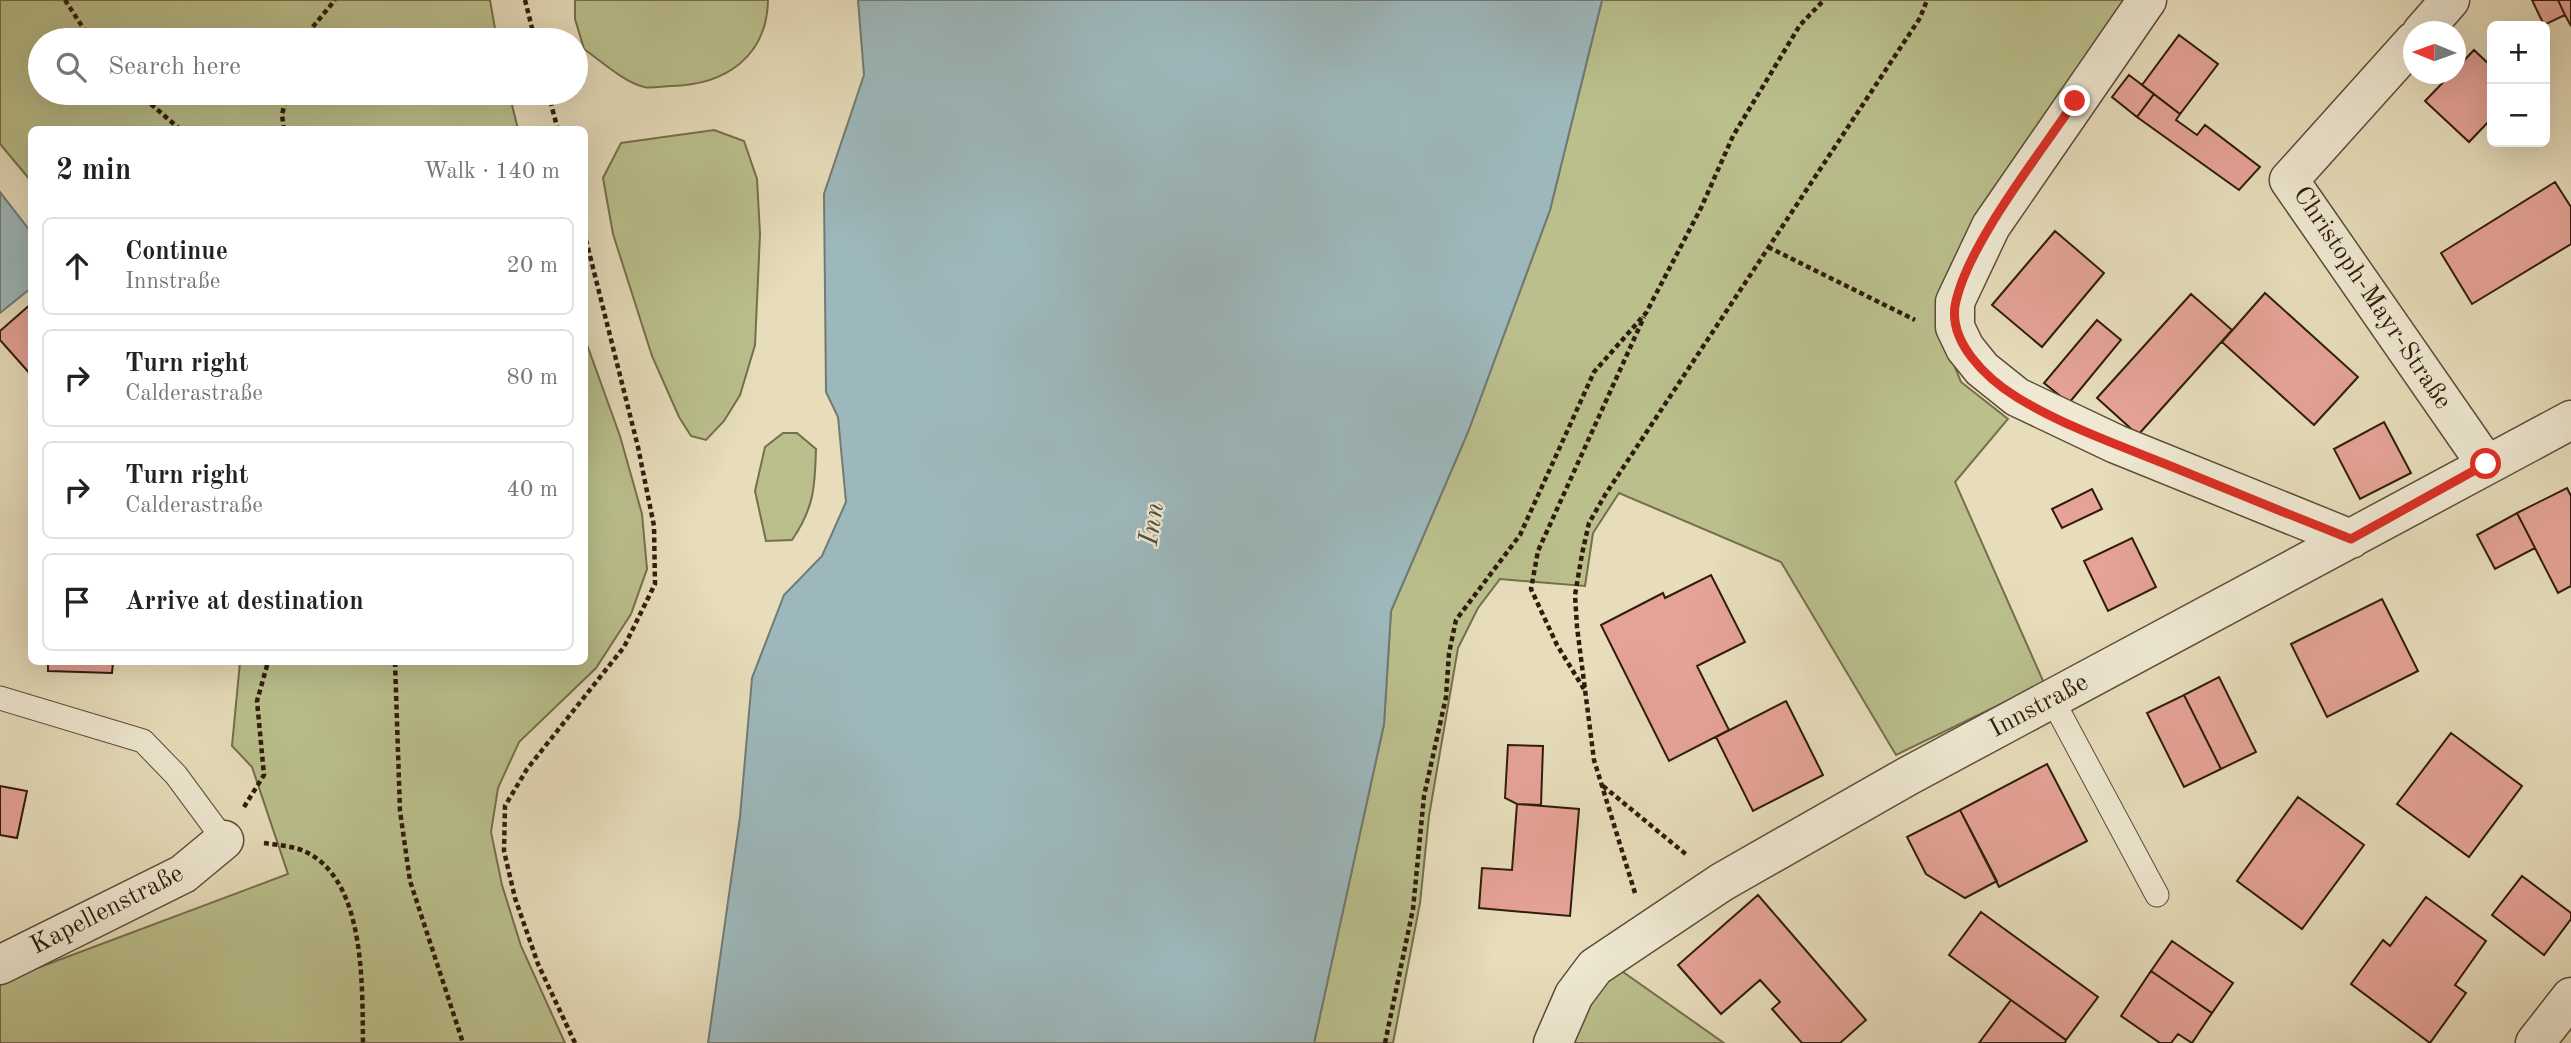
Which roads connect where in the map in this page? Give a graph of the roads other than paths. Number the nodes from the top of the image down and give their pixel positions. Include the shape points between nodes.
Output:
1 (2147, 0) edge
2 (2450, 0) edge
3 (2432, 21) edge
4 (2403, 52) edge
5 (2571, 420) edge
6 (2486, 464) junction
7 (2351, 539) junction
8 (0, 698) edge
9 (2052, 699) junction
10 (224, 840) joint
11 (2157, 895) dead end
12 (0, 965) edge
13 (2571, 997) edge
14 (1553, 1043) edge
15 (2535, 1043) edge

1 - 7 street via 1991,226 1955,302 1955,327 1982,369 2017,397 2116,444
2 - 3 street
4 - 6 street, Christoph-Mayr-Straße via 2290,180
5 - 6 street, Innstraße
6 - 7 street, Innstraße
7 - 9 street, Innstraße
8 - 10 lane via 143,741 176,775
9 - 11 lane
9 - 14 street, Innstraße via 1722,882 1646,930 1595,967 1574,995
10 - 12 street, Kapellenstraße via 183,874
13 - 15 street

